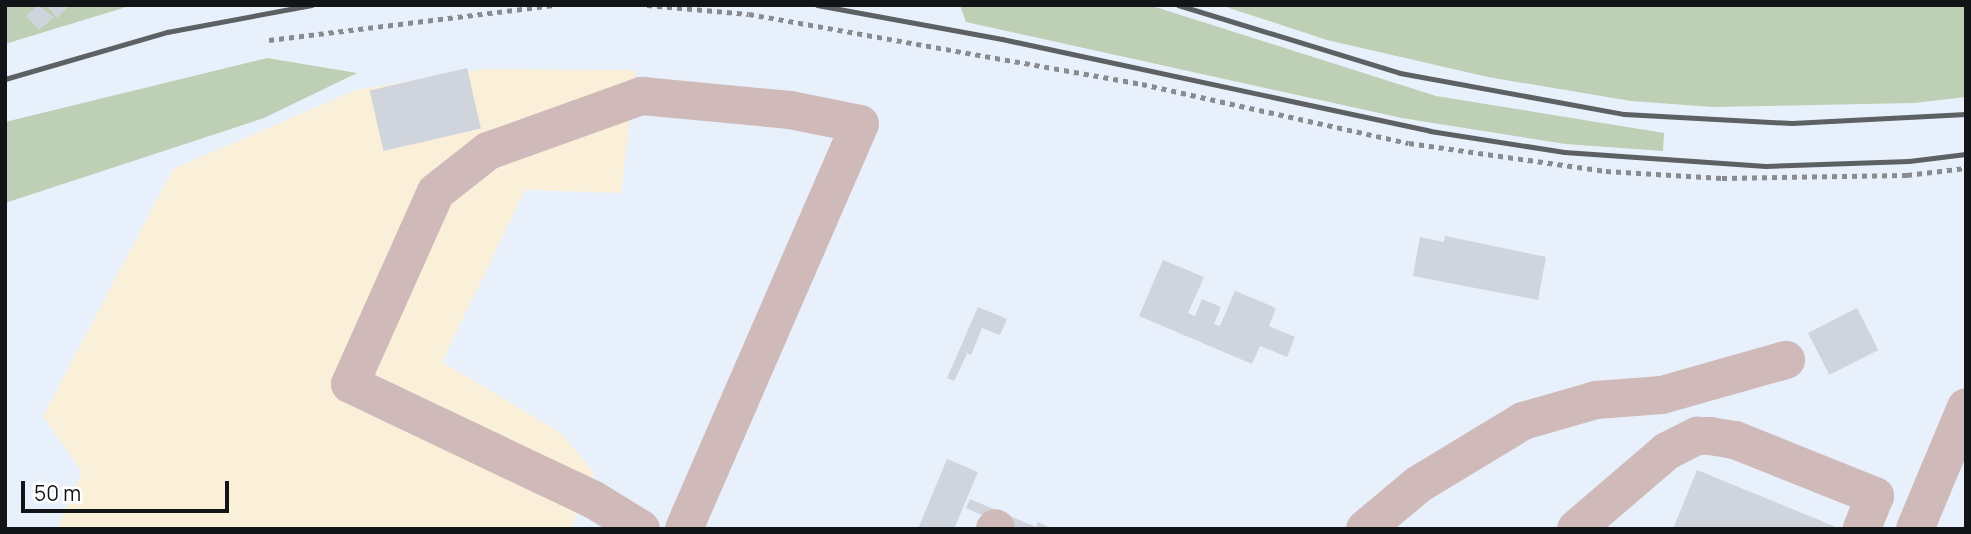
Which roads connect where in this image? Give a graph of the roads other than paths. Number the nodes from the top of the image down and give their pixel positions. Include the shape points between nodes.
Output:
1 (1786, 360) dead end
2 (1966, 407) edge
3 (641, 529) edge
4 (684, 529) edge
5 (1365, 529) edge
6 (1576, 529) edge
7 (1862, 529) edge
8 (1915, 529) edge

1 - 5 lane via 1662,395 1596,400 1523,421 1419,484
2 - 8 lane
3 - 4 lane via 594,500 350,384 436,192 488,151 642,96 790,110 860,124
6 - 7 lane via 1667,451 1697,436 1735,440 1875,496

